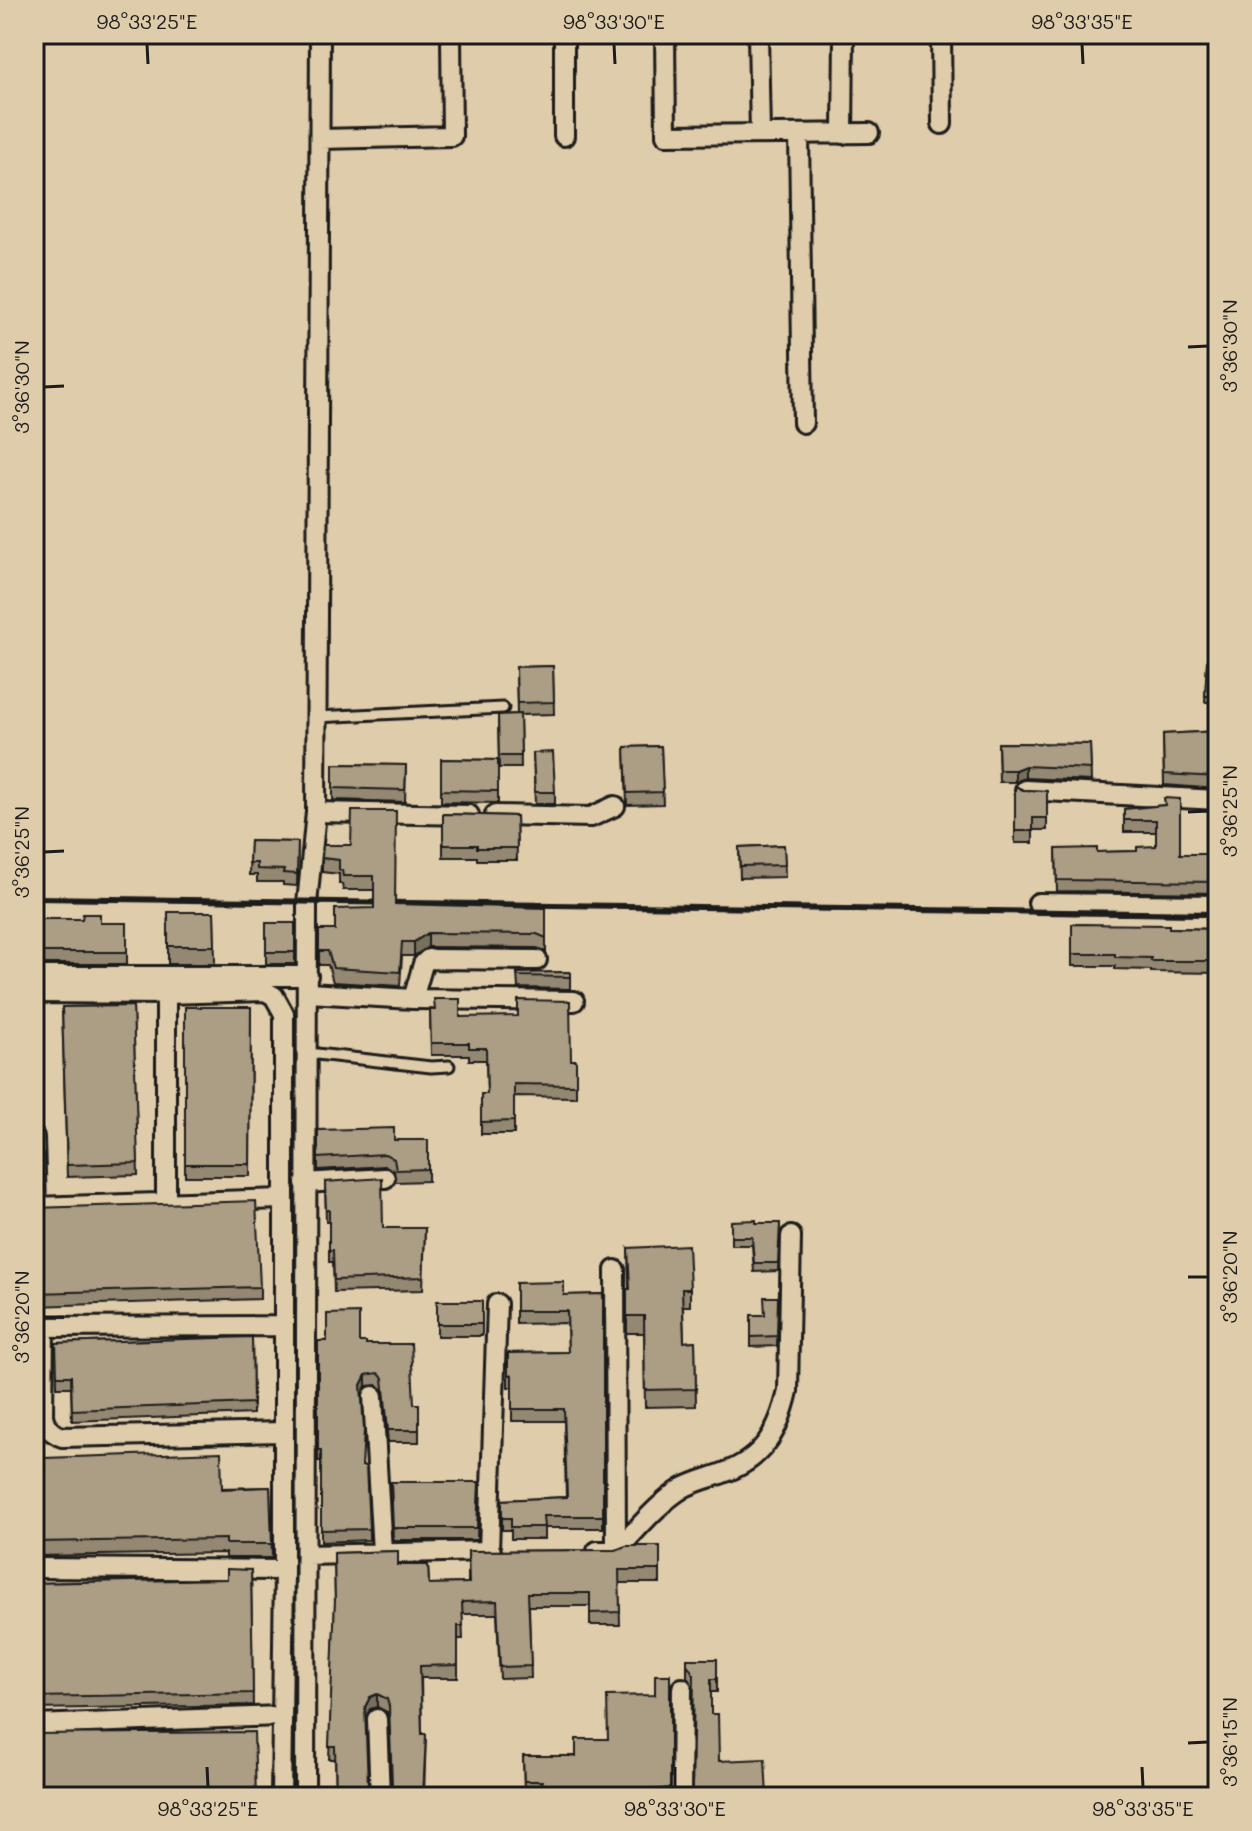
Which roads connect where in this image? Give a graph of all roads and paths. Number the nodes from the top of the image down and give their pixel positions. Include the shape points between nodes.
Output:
1 (320, 34) edge
2 (451, 34) edge
3 (564, 34) edge
4 (665, 34) edge
5 (758, 34) edge
6 (844, 34) edge
7 (941, 34) edge
8 (942, 124) dead end
9 (869, 133) dead end
10 (760, 134) junction
11 (799, 134) junction
12 (843, 134) junction
13 (564, 136) dead end
14 (320, 139) junction
15 (803, 423) dead end
16 (503, 708) dead end
17 (316, 717) junction
18 (1024, 790) edge
19 (1218, 800) edge
20 (615, 806) dead end
21 (316, 812) junction
22 (1038, 903) dead end
23 (1218, 905) edge
24 (537, 960) dead end
25 (34, 976) edge
26 (308, 985) junction
27 (34, 993) edge
28 (166, 994) junction
29 (413, 999) junction
30 (574, 1001) edge
31 (308, 1053) junction
32 (449, 1066) dead end
33 (34, 1137) edge
34 (385, 1178) edge
35 (305, 1183) junction
36 (282, 1199) junction
37 (166, 1203) junction
38 (35, 1207) edge
39 (791, 1236) dead end
40 (615, 1270) dead end
41 (497, 1304) dead end
42 (283, 1326) junction
43 (39, 1327) edge
44 (373, 1396) dead end
45 (283, 1432) junction
46 (584, 1551) edge
47 (616, 1551) junction
48 (382, 1552) junction
49 (306, 1555) junction
50 (34, 1568) edge
51 (284, 1570) junction
52 (682, 1688) dead end
53 (281, 1716) junction
54 (377, 1719) dead end
55 (34, 1725) edge
56 (281, 1797) edge
57 (305, 1797) edge
58 (380, 1797) edge
59 (681, 1797) edge

1 - 14 street
2 - 14 street via 452,136
3 - 13 street
4 - 10 street via 666,135
5 - 10 street
6 - 12 street
7 - 8 street
9 - 12 street
10 - 11 street
11 - 12 street
11 - 15 street
14 - 17 street
16 - 17 lane
17 - 21 street
18 - 19 street
20 - 21 street via 591,817
21 - 26 street via 307,904
22 - 23 street
24 - 29 street via 428,959
25 - 26 street
26 - 29 street
26 - 31 street
27 - 28 street
28 - 36 street via 265,991 281,1005
28 - 37 street
29 - 30 street
31 - 32 lane
31 - 35 street
33 - 38 street
34 - 35 street
35 - 49 street
36 - 37 street
36 - 42 street
37 - 38 street
39 - 47 street via 788,1391 772,1437 749,1462 697,1481 666,1501
40 - 47 street
41 - 48 street via 497,1551
42 - 43 street
42 - 45 street
43 - 45 street via 43,1415 53,1434
44 - 48 street
45 - 51 street
46 - 47 street
48 - 49 street
49 - 57 street
50 - 51 street
51 - 53 street
52 - 59 street
53 - 55 street
53 - 56 street
54 - 58 street

